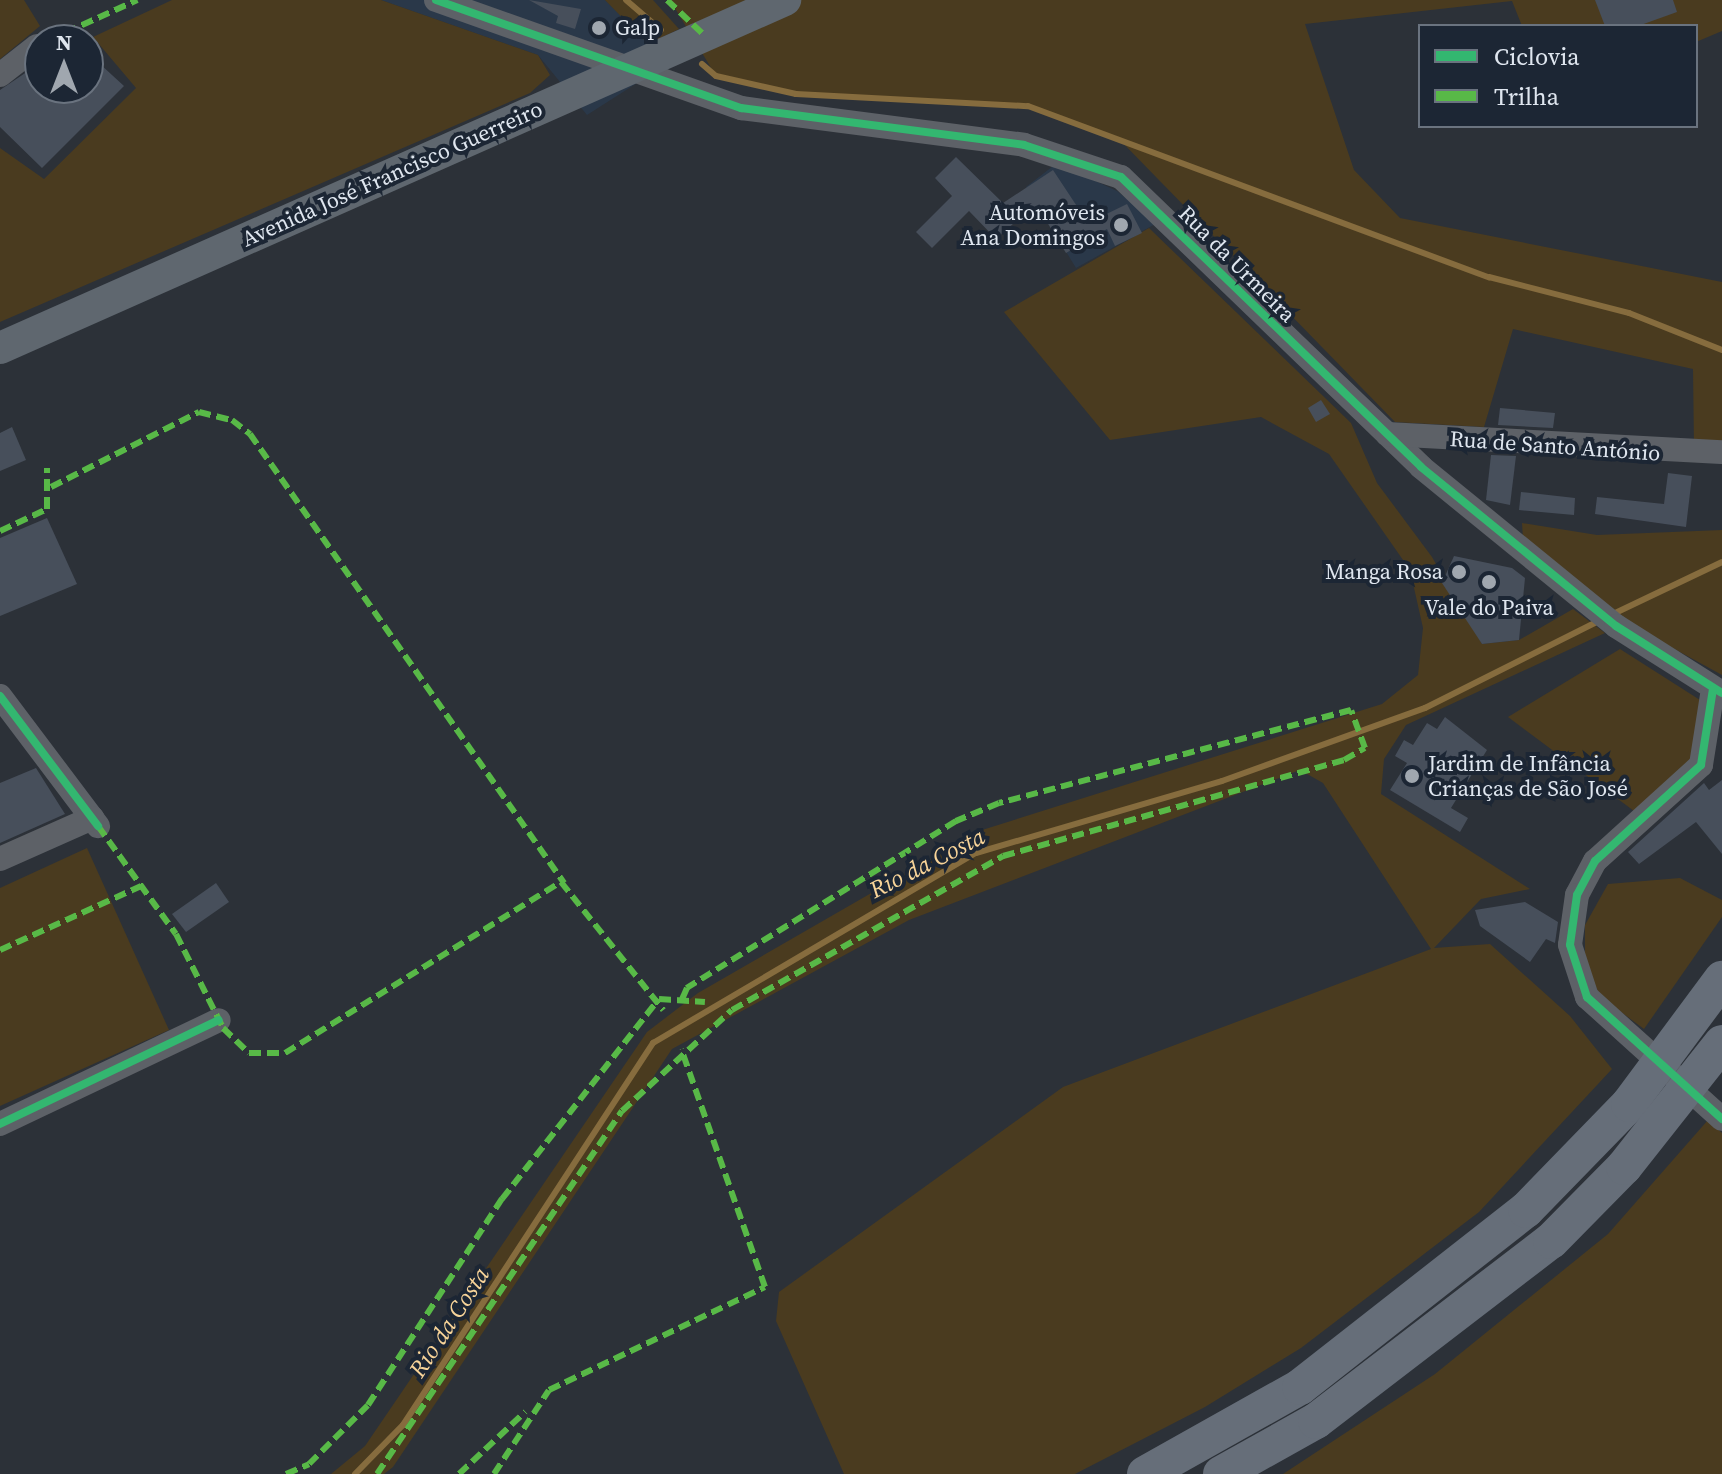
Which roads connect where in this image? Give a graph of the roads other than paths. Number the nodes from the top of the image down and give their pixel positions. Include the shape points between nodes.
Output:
1 (436, 0) edge
2 (785, 0) edge
3 (24, 56) edge
4 (629, 68) junction
5 (0, 75) edge
6 (0, 348) edge
7 (1387, 434) junction
8 (1722, 452) edge
9 (1717, 691) edge
10 (0, 696) edge
11 (0, 859) edge
12 (1722, 979) edge
13 (219, 1020) dead end
14 (1722, 1043) edge
15 (1722, 1119) edge
16 (0, 1124) edge
17 (1145, 1474) edge
18 (1221, 1474) edge

1 - 4 street, Rua da Urmeira
2 - 4 main road, Avenida José Francisco Guerreiro
3 - 5 street
4 - 6 main road, Avenida José Francisco Guerreiro
4 - 7 street, Rua da Urmeira via 741,108 1024,145 1121,177
7 - 8 street, Rua de Santo António
7 - 9 street, Rua da Urmeira via 1586,604
9 - 15 street via 1701,765 1595,861 1577,895 1570,945 1587,997
10 - 11 street via 95,822
12 - 17 highway via 1593,1141 1526,1210 1407,1309 1300,1387
13 - 16 street
14 - 18 highway via 1624,1167 1551,1241 1446,1327 1316,1421

